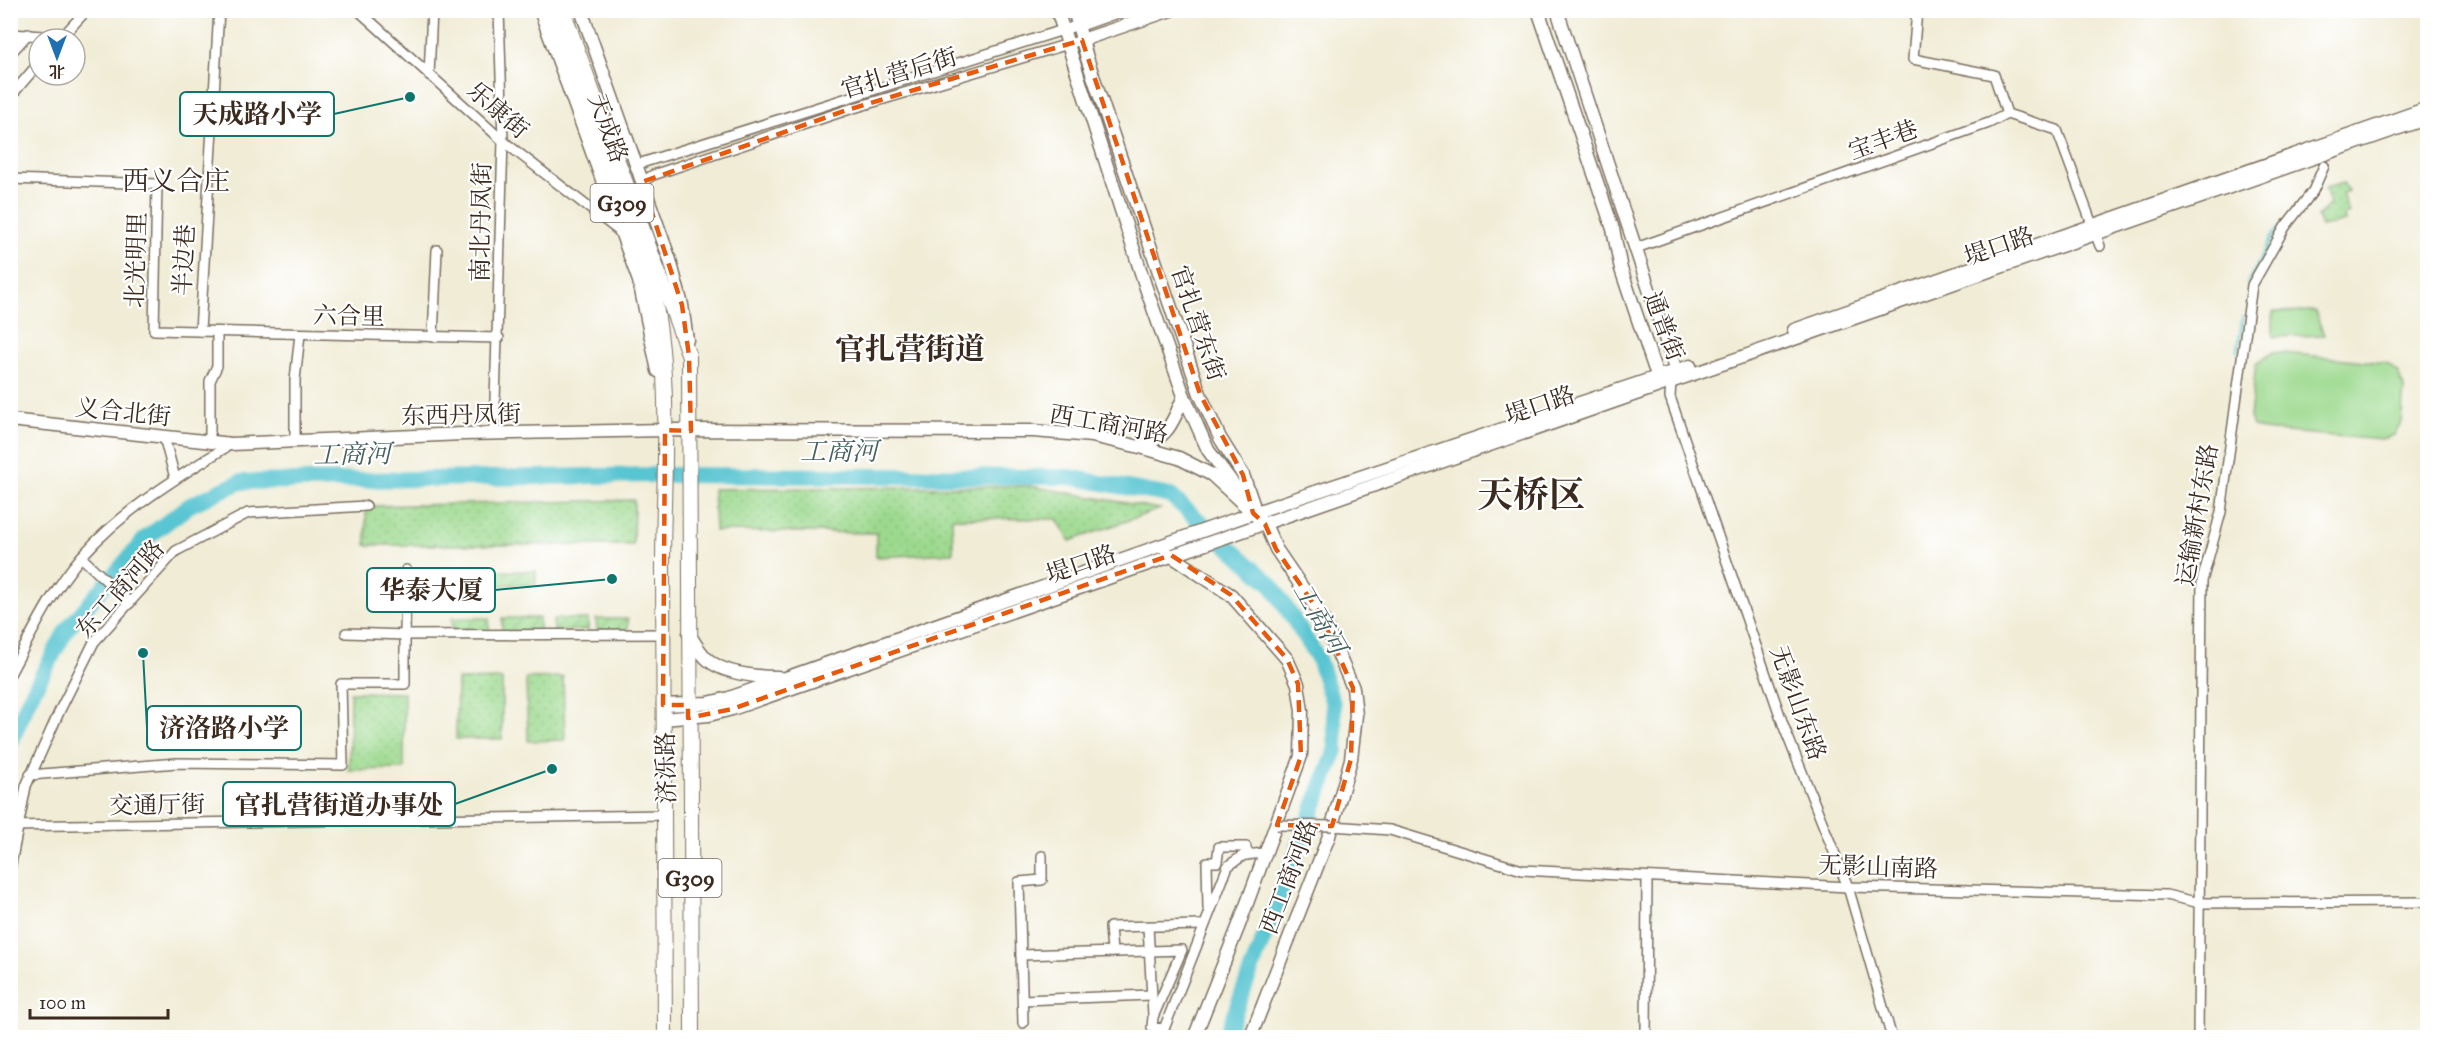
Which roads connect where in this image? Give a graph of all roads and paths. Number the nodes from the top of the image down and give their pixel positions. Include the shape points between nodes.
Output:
1 (87, 10) edge
2 (219, 10) edge
3 (358, 10) edge
4 (432, 10) edge
5 (499, 10) edge
6 (540, 10) edge
7 (552, 10) edge
8 (563, 10) edge
9 (581, 10) edge
10 (1057, 10) edge
11 (1074, 10) edge
12 (1121, 10) edge
13 (1171, 10) edge
14 (1538, 10) edge
15 (1557, 10) edge
16 (1917, 10) edge
17 (1079, 25) junction
18 (71, 27) edge
19 (1064, 29) junction
20 (10, 34) edge
21 (27, 34) edge
22 (27, 35) edge
23 (1082, 40) junction
24 (1066, 45) junction
25 (10, 54) edge
26 (429, 75) junction
27 (27, 77) edge
28 (10, 97) edge
29 (2427, 108) edge
30 (2007, 114) junction
31 (2427, 118) edge
32 (503, 141) junction
33 (635, 165) junction
34 (2324, 166) dead end
35 (10, 179) edge
36 (642, 182) junction
37 (2094, 230) junction
38 (619, 231) junction
39 (1636, 248) junction
40 (437, 250) dead end
41 (200, 331) junction
42 (217, 332) junction
43 (300, 334) junction
44 (433, 337) junction
45 (499, 338) junction
46 (689, 356) junction
47 (1658, 376) junction
48 (1674, 376) junction
49 (1184, 396) junction
50 (664, 402) junction
51 (10, 420) edge
52 (665, 430) junction
53 (691, 431) junction
54 (494, 434) junction
55 (164, 437) junction
56 (295, 441) junction
57 (210, 443) junction
58 (231, 444) junction
59 (1140, 447) junction
60 (175, 478) junction
61 (366, 506) dead end
62 (1252, 508) junction
63 (1267, 528) junction
64 (1159, 548) junction
65 (1171, 555) junction
66 (81, 557) junction
67 (406, 570) dead end
68 (130, 603) junction
69 (346, 633) dead end
70 (405, 634) junction
71 (663, 634) junction
72 (689, 634) junction
73 (10, 674) edge
74 (791, 676) junction
75 (663, 712) junction
76 (688, 712) junction
77 (30, 775) junction
78 (664, 815) junction
79 (1277, 825) junction
80 (14, 826) edge
81 (1332, 826) junction
82 (1265, 853) junction
83 (1247, 855) junction
84 (1042, 856) dead end
85 (10, 869) edge
86 (1647, 877) junction
87 (1848, 887) junction
88 (2427, 902) edge
89 (2200, 903) junction
90 (1208, 913) junction
91 (1203, 926) junction
92 (1148, 927) junction
93 (1194, 949) junction
94 (1182, 950) junction
95 (1150, 951) junction
96 (1112, 952) junction
97 (1021, 955) junction
98 (1151, 995) junction
99 (1023, 1000) junction
100 (1153, 1017) junction
101 (1023, 1023) dead end
102 (665, 1038) edge
103 (692, 1038) edge
104 (1194, 1038) edge
105 (1250, 1038) edge
106 (1646, 1038) edge
107 (1892, 1038) edge
108 (2198, 1038) edge

1 - 18 street
2 - 41 street, 半边巷
3 - 26 street, 乐康街
4 - 26 street
5 - 32 street, 南北丹凤街
6 - 38 main road, 天成路
7 - 50 highway, 天成路 / G309 via 652,287 661,325
8 - 46 highway, 天成路 / G309
9 - 33 main road, 天成路
10 - 19 main road, 官扎营东街
11 - 17 main road, 官扎营东街
12 - 17 main road, 官扎营后街
13 - 23 main road, 官扎营后街
14 - 47 main road, 通普街 via 1613,229 1621,269
15 - 39 main road, 通普街
16 - 30 street via 1913,59 1994,75
17 - 19 street, 官扎营后街
17 - 23 main road, 官扎营东街
19 - 24 main road, 官扎营东街
19 - 33 street, 官扎营后街
20 - 21 street
22 - 25 street
23 - 24 street, 官扎营后街
23 - 62 main road, 官扎营东街 via 1200,394 1243,475
24 - 36 street, 官扎营后街 via 836,114 652,175
24 - 49 main road, 官扎营东街
26 - 32 street, 乐康街
27 - 28 street
29 - 37 main road, 堤口路
30 - 37 street via 2057,130
30 - 39 street, 宝丰巷
31 - 37 main road, 堤口路
32 - 38 street, 乐康街
32 - 45 street, 南北丹凤街
33 - 36 main road, 天成路
34 - 89 street, 运输新村东路 via 2313,191 2285,227 2252,285 2221,512 2202,581
35 - 41 street, 北光明里 via 158,184 154,330
36 - 46 main road, 天成路 via 679,294
37 - 48 main road, 堤口路
38 - 50 main road, 天成路 via 639,281
39 - 48 main road, 通普街
40 - 44 street
41 - 42 street, 六合里
42 - 43 street, 六合里
42 - 57 street via 217,366 210,381
43 - 44 street, 六合里
43 - 56 street
44 - 45 street, 六合里
45 - 54 street, 南北丹凤街
46 - 53 highway, 天成路 / G309
47 - 48 main road, 堤口路
47 - 62 main road, 堤口路
48 - 63 main road, 堤口路
48 - 87 street, 无影山东路 via 1670,398 1784,727
49 - 59 main road, 官扎营东街 via 1171,427 1157,440
49 - 62 main road, 官扎营东街 via 1208,450
50 - 52 highway, 天成路 / G309
51 - 55 main road, 义合北街
52 - 53 main road, 东西丹凤街
52 - 54 main road, 东西丹凤街
52 - 71 highway, 济泺路 / G309
53 - 59 main road, 西工商河路 via 1034,431 1092,436
53 - 72 highway, 济泺路 / G309
54 - 56 main road, 东西丹凤街
55 - 57 main road, 义合北街
55 - 60 street
56 - 58 main road, 东西丹凤街
57 - 58 main road, 义合北街
58 - 60 street, 东工商河路
59 - 62 main road, 西工商河路 via 1179,458 1212,475
60 - 66 street, 东工商河路
61 - 68 street, 东工商河路 via 248,513 176,551
62 - 63 main road, 西工商河路
62 - 64 main road, 堤口路 via 1237,519
63 - 65 main road, 堤口路 via 1247,530
63 - 81 main road, 西工商河路 via 1276,549 1321,615 1353,688 1356,715 1352,759
64 - 65 main road, 西工商河路
64 - 74 main road, 堤口路
65 - 76 main road, 堤口路 via 732,709
65 - 79 main road, 西工商河路 via 1231,595 1287,659 1298,684 1301,756
66 - 68 street
66 - 73 street, 东工商河路 via 42,615
67 - 70 street
68 - 77 street, 东工商河路 via 94,642
69 - 70 street
70 - 71 street
70 - 77 street via 405,684 341,684 343,765 177,763
71 - 75 highway, 济泺路 / G309
72 - 74 main road via 707,659 730,670 762,677
72 - 76 highway, 济泺路 / G309
74 - 76 main road, 堤口路
75 - 76 main road, 堤口路
75 - 78 highway, 济泺路 / G309
76 - 103 highway, 济泺路 / G309
77 - 80 street, 东工商河路
78 - 80 street, 交通厅街
78 - 102 highway, 济泺路 / G309
79 - 81 street, 无影山南路, bridge
79 - 82 main road, 西工商河路
80 - 85 street, 东工商河路
81 - 86 street, 无影山南路 via 1390,830 1522,870
81 - 105 main road, 西工商河路
82 - 83 street
82 - 104 main road, 西工商河路
83 - 90 street via 1228,866
83 - 90 street via 1246,847 1219,847 1217,862 1207,862
84 - 97 street via 1042,880 1019,882
86 - 87 street, 无影山南路
86 - 106 street
87 - 89 street, 无影山南路 via 2166,895
87 - 107 street, 无影山东路
88 - 89 street, 无影山南路
89 - 108 street, 运输新村东路
90 - 91 street
91 - 92 street
91 - 93 street
92 - 95 street
92 - 96 street via 1110,927
93 - 94 street
93 - 100 street via 1164,1029 1152,1027
94 - 95 street
94 - 100 street
95 - 96 street
95 - 98 street
96 - 97 street
97 - 99 street
98 - 99 street
98 - 100 street
99 - 101 street

